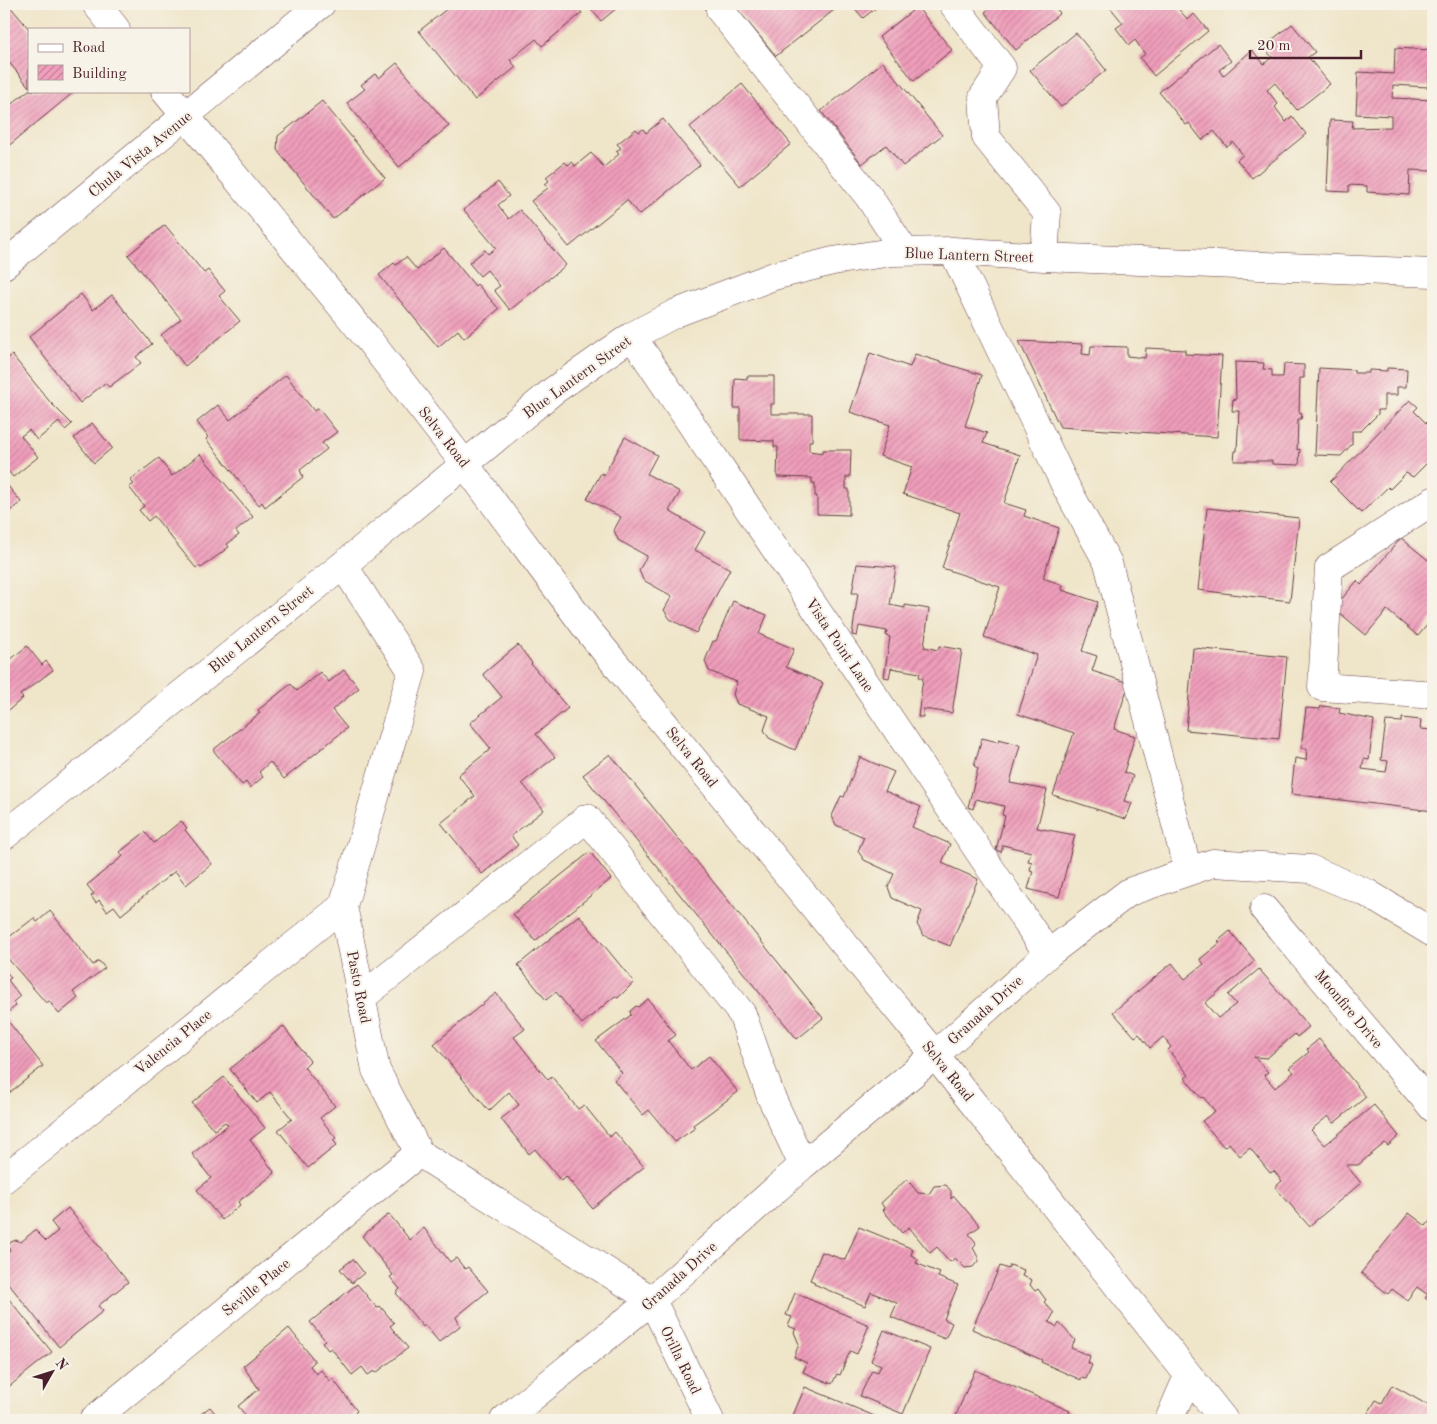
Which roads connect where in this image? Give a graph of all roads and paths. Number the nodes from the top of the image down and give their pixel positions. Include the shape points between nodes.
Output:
1 (96, 4) edge
2 (321, 4) edge
3 (953, 4) edge
4 (720, 10) dead end
5 (115, 28) edge
6 (166, 92) edge
7 (186, 117) junction
8 (953, 251) junction
9 (905, 252) junction
10 (1044, 258) junction
11 (4, 264) edge
12 (1433, 273) edge
13 (632, 336) junction
14 (464, 463) junction
15 (1433, 501) edge
16 (343, 564) junction
17 (1422, 694) dead end
18 (4, 836) edge
19 (1188, 872) junction
20 (343, 906) junction
21 (1264, 909) dead end
22 (1433, 933) edge
23 (1048, 954) junction
24 (361, 998) junction
25 (935, 1055) junction
26 (1433, 1108) edge
27 (419, 1153) junction
28 (802, 1165) junction
29 (4, 1179) edge
30 (652, 1300) junction
31 (1188, 1376) junction
32 (93, 1420) edge
33 (504, 1420) edge
34 (710, 1420) edge
35 (1169, 1420) edge
36 (1224, 1420) edge

1 - 5 street
2 - 7 street, Chula Vista Avenue
3 - 10 street via 1002,68 982,97 986,137 1047,213
4 - 9 street via 869,197
6 - 7 street, Selva Road
7 - 11 street, Chula Vista Avenue
7 - 14 street, Selva Road via 365,335
8 - 9 street, Blue Lantern Street
8 - 10 street, Blue Lantern Street
8 - 19 street via 1066,488 1108,563
9 - 13 street, Blue Lantern Street via 833,262 774,276 676,313
10 - 12 street, Blue Lantern Street
13 - 14 street, Blue Lantern Street via 553,391
13 - 23 street, Vista Point Lane
14 - 16 street, Blue Lantern Street
14 - 25 street, Selva Road via 587,629
15 - 17 street via 1328,568 1322,686
16 - 18 street, Blue Lantern Street
16 - 20 street, Pasto Road via 412,671
19 - 22 street, Granada Drive via 1213,863 1310,869 1367,893
19 - 23 street, Granada Drive via 1129,892
20 - 24 street, Pasto Road
20 - 29 street, Valencia Place
21 - 26 street, Moonfire Drive
23 - 25 street, Granada Drive
24 - 27 street, Pasto Road via 376,1070
24 - 28 street via 587,818 742,1014 771,1097
25 - 28 street, Granada Drive
25 - 31 street, Selva Road
27 - 30 street
27 - 32 street, Seville Place
28 - 30 street, Granada Drive
30 - 33 street, Granada Drive
30 - 34 street, Orilla Road
31 - 35 street
31 - 36 street, Selva Road

